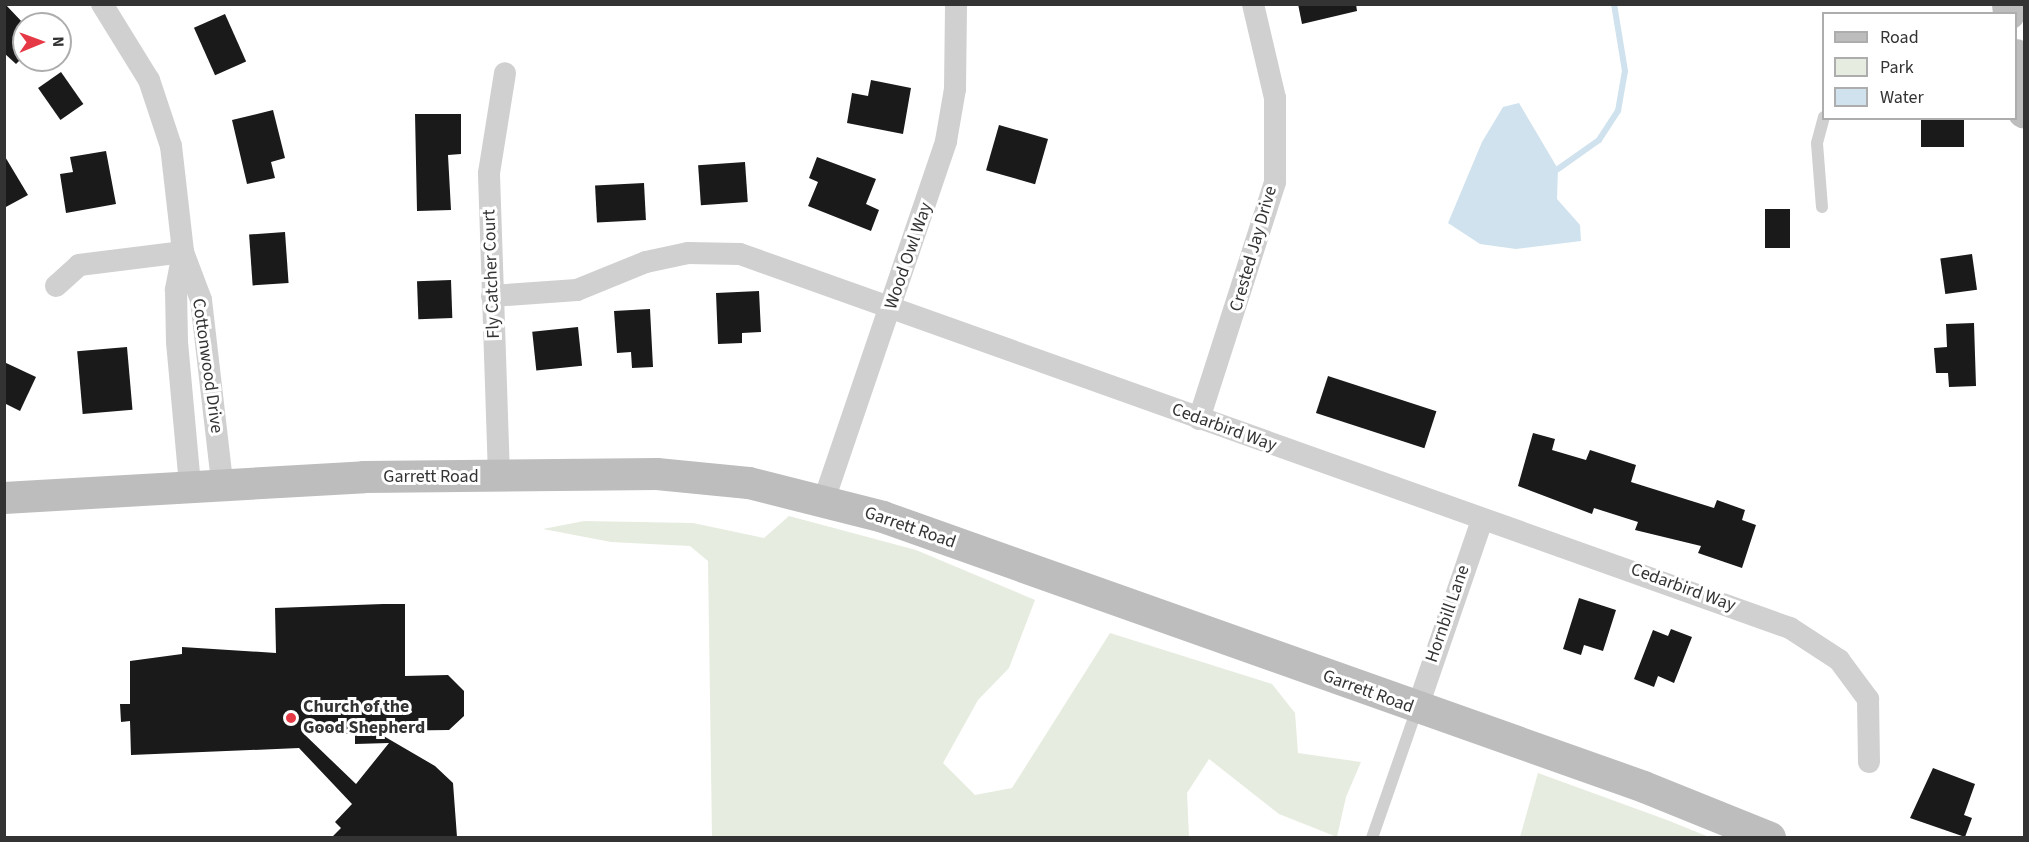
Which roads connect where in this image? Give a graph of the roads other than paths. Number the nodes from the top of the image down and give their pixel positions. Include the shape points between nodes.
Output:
1 (102, 4) edge
2 (956, 4) edge
3 (1252, 4) edge
4 (2017, 69) edge
5 (505, 73) dead end
6 (2025, 112) edge
7 (1823, 120) edge
8 (1822, 207) dead end
9 (183, 252) junction
10 (56, 286) dead end
11 (492, 296) junction
12 (891, 309) junction
13 (206, 339) junction
14 (177, 342) junction
15 (1199, 419) junction
16 (499, 476) junction
17 (222, 482) junction
18 (190, 484) junction
19 (4, 498) edge
20 (824, 500) junction
21 (1482, 520) junction
22 (1417, 709) junction
23 (1869, 762) dead end
24 (1372, 837) edge
25 (1770, 837) edge

1 - 9 street, Cottonwood Drive via 134,51 161,114 177,179
2 - 12 street, Wood Owl Way via 955,89 946,141
3 - 15 street, Crested Jay Drive via 1275,98 1275,182
4 - 6 street
5 - 11 street, Fly Catcher Court via 489,173
7 - 8 lane via 1817,143
9 - 10 street via 79,265
9 - 13 street, Cottonwood Drive via 201,300
9 - 14 street, Cottonwood Drive via 176,291
11 - 12 street, Cedarbird Way via 577,290 646,262 710,250 740,254
11 - 16 street, Fly Catcher Court
12 - 15 street, Cedarbird Way
12 - 20 street, Wood Owl Way
13 - 14 lane
13 - 17 street, Cottonwood Drive
14 - 18 street, Cottonwood Drive
15 - 21 street, Cedarbird Way
16 - 17 street, Garrett Road
16 - 20 street, Garrett Road via 705,477
17 - 18 street, Garrett Road
18 - 19 street, Garrett Road
20 - 22 street, Garrett Road
21 - 22 street, Hornbill Lane
21 - 23 street, Cedarbird Way via 1790,628 1839,660 1868,699
22 - 24 lane
22 - 25 street, Garrett Road via 1644,787

